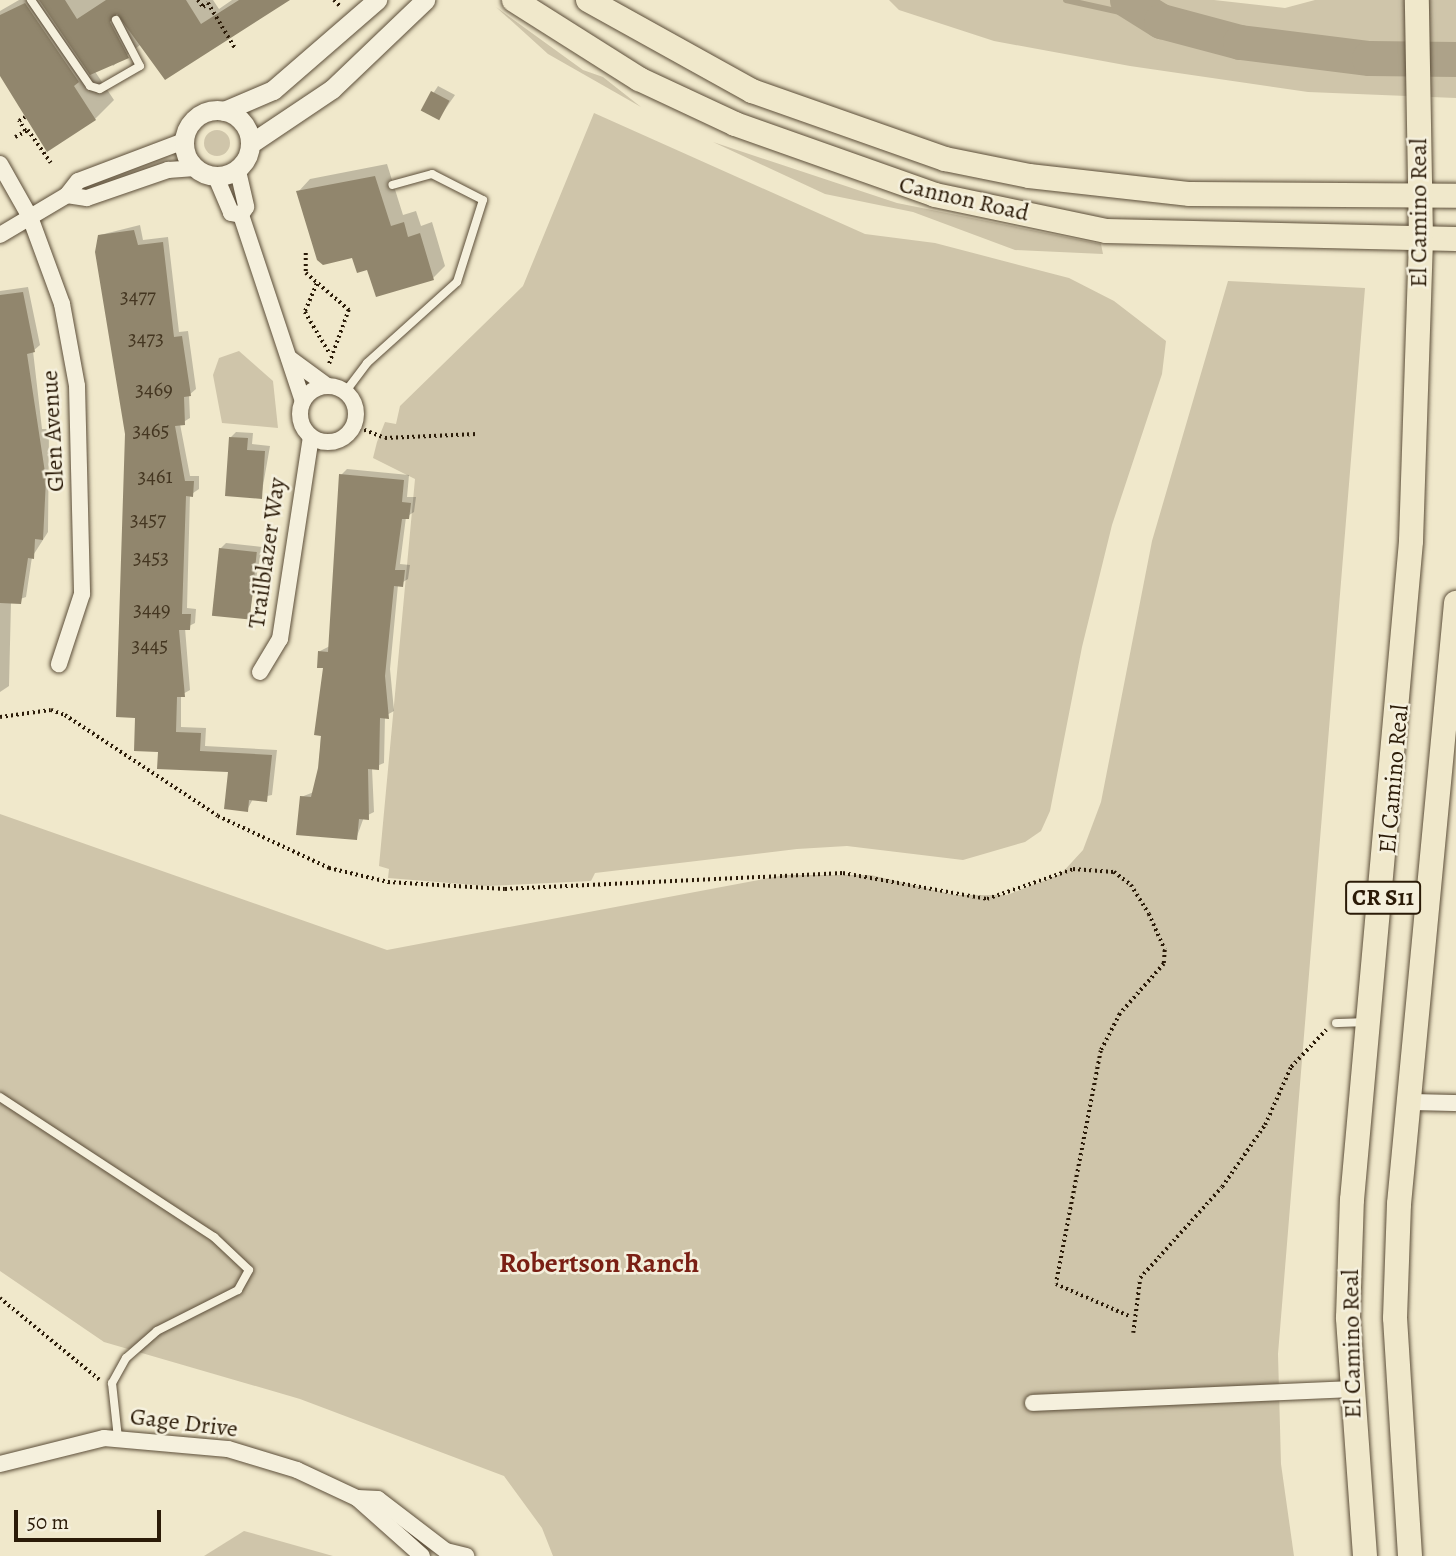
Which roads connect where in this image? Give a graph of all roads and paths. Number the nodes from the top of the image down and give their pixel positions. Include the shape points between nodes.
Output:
1 (31, 0) edge
2 (198, 0) edge
3 (213, 0) edge
4 (334, 0) edge
5 (377, 0) edge
6 (425, 0) edge
7 (514, 0) edge
8 (589, 0) edge
9 (1417, 0) edge
10 (208, 3) junction
11 (340, 6) dead end
12 (116, 20) dead end
13 (235, 48) dead end
14 (224, 111) junction
15 (26, 117) dead end
16 (25, 131) junction
17 (15, 137) dead end
18 (184, 141) junction
19 (250, 145) junction
20 (51, 163) dead end
21 (0, 164) edge
22 (195, 168) junction
23 (238, 171) junction
24 (216, 177) junction
25 (392, 185) dead end
26 (67, 195) junction
27 (1419, 195) junction
28 (1456, 197) edge
29 (241, 215) junction
30 (30, 217) junction
31 (0, 235) edge
32 (1421, 239) junction
33 (1456, 240) edge
34 (306, 253) dead end
35 (317, 284) junction
36 (330, 354) junction
37 (289, 358) junction
38 (329, 365) dead end
39 (326, 385) junction
40 (346, 391) junction
41 (303, 401) junction
42 (354, 426) junction
43 (477, 434) dead end
44 (311, 437) junction
45 (1456, 603) edge
46 (59, 664) dead end
47 (260, 672) dead end
48 (0, 717) edge
49 (1371, 1022) junction
50 (1336, 1023) joint
51 (0, 1097) edge
52 (1410, 1102) junction
53 (1456, 1103) edge
54 (0, 1298) edge
55 (1131, 1317) junction
56 (1133, 1334) dead end
57 (1351, 1389) junction
58 (113, 1396) junction
59 (1033, 1403) dead end
60 (118, 1438) junction
61 (0, 1464) edge
62 (357, 1498) junction
63 (444, 1553) edge
64 (422, 1556) edge
65 (466, 1556) edge
66 (1365, 1556) edge
67 (1410, 1556) edge

1 - 12 lane via 90,86 100,89 140,66
2 - 10 path via 203,7
3 - 10 path
4 - 11 path
5 - 14 street via 283,83
6 - 19 street via 332,89
7 - 32 main road, Cannon Road via 639,79 723,118 815,157 935,195 1106,231
8 - 27 main road, Cannon Road via 751,91 945,159 1029,176 1190,194
9 - 27 main road, El Camino Real / CR S11
10 - 13 path
14 - 18 street via 193,121
14 - 19 street via 243,123
15 - 16 path via 19,121
16 - 17 path
16 - 20 path
18 - 22 street
18 - 26 street via 78,181
19 - 23 street
21 - 30 street, Glen Avenue
22 - 24 street
22 - 26 street via 168,170 87,198
23 - 24 street
23 - 29 street via 246,207
24 - 29 street via 231,213
25 - 40 lane via 432,174 483,200 457,282 367,363
26 - 30 street
27 - 28 main road, Cannon Road
27 - 32 main road, El Camino Real / CR S11
29 - 37 street
30 - 31 street
30 - 46 street, Glen Avenue via 62,304 77,386 82,594
32 - 33 main road, Cannon Road
32 - 49 main road, El Camino Real / CR S11 via 1404,664
34 - 35 path via 306,273
35 - 36 path via 305,312
35 - 36 path via 340,297 349,310 341,345
36 - 38 path
37 - 39 street
37 - 41 street
39 - 40 street
39 - 41 street
40 - 42 street via 356,406
41 - 44 street via 300,417
42 - 43 path via 385,438
42 - 44 street via 337,442
44 - 47 street, Trailblazer Way via 280,639
45 - 52 main road, El Camino Real / CR S11
48 - 55 path via 51,710 65,715 218,816 329,868 388,882 505,890 843,873 987,899 1073,869 1114,872 1131,885 1149,914 1165,950 1164,964 1120,1014 1101,1051 1056,1284
49 - 50 lane
49 - 57 main road, El Camino Real / CR S11 via 1352,1200
50 - 55 path via 1311,1040 1222,1186 1140,1278
51 - 58 lane via 204,1230 249,1270 238,1290 149,1336 126,1358 112,1383
52 - 53 street
52 - 67 main road, El Camino Real / CR S11 via 1395,1318
54 - 58 path via 90,1370
55 - 56 path
57 - 59 street
57 - 66 main road, El Camino Real / CR S11
58 - 60 lane
60 - 61 street, Gage Drive
60 - 62 street, Gage Drive via 191,1442 264,1458
62 - 63 street, Gage Drive via 378,1499
62 - 64 street, Gage Drive
63 - 65 street, Gage Drive

